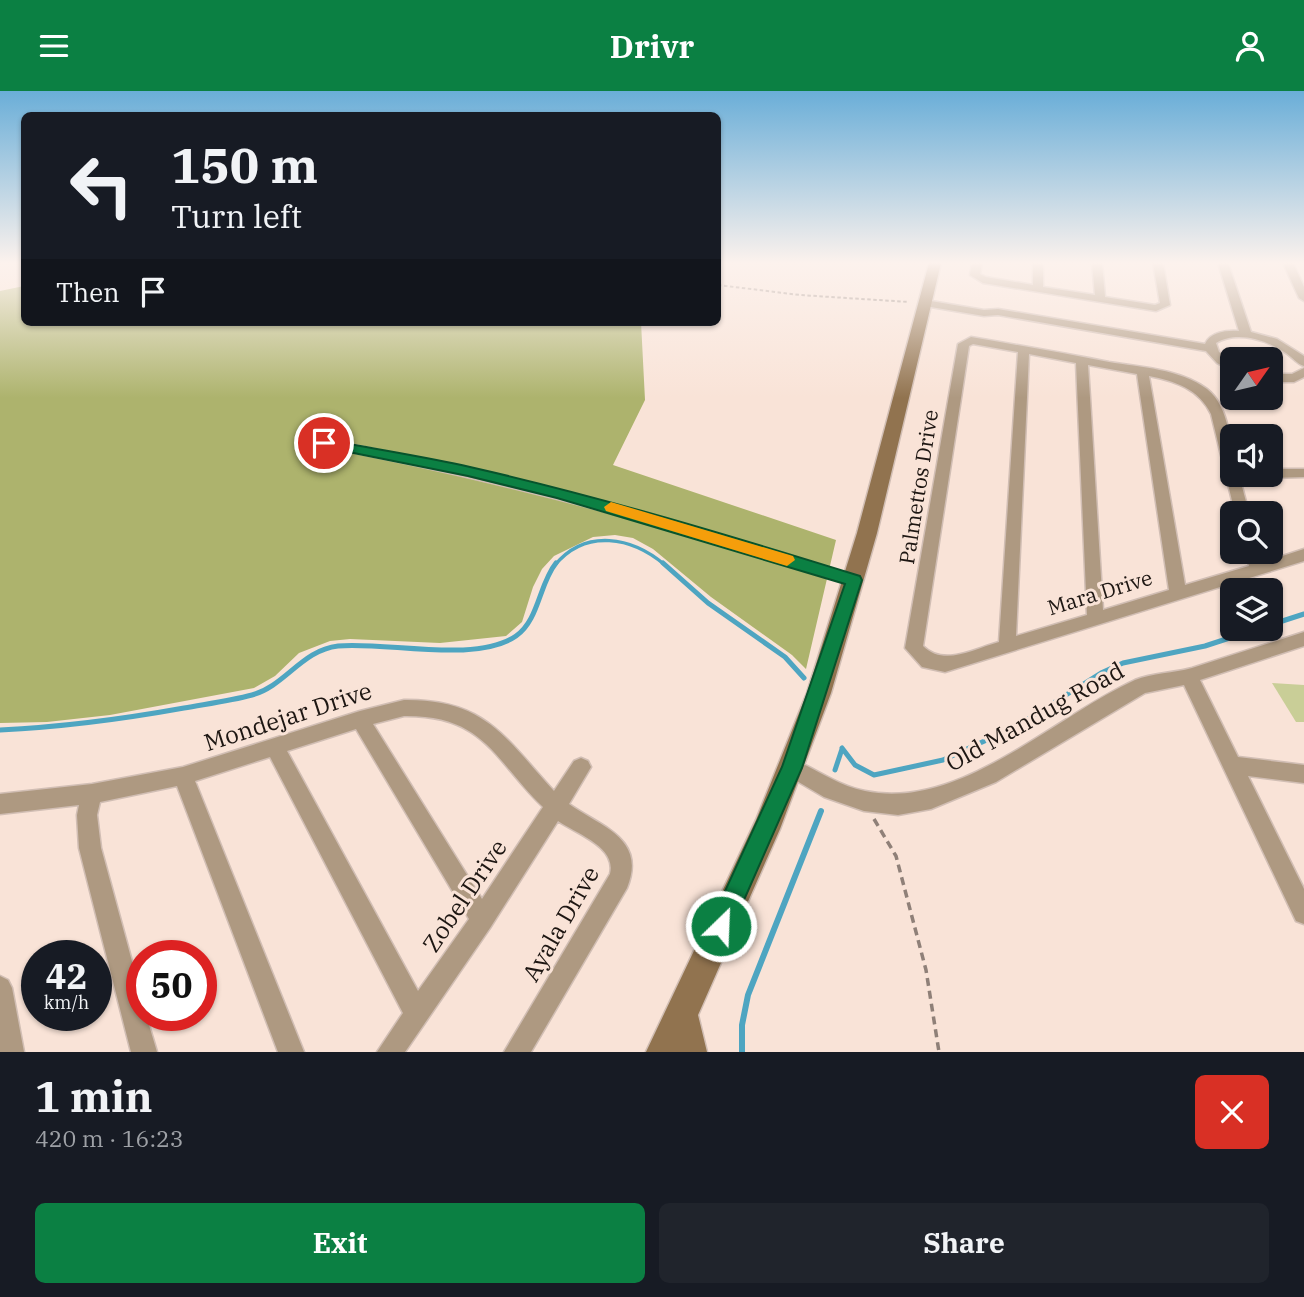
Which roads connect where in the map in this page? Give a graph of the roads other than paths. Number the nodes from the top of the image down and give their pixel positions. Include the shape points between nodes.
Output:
1 (924, 308) edge
2 (963, 308) edge
3 (1237, 308) edge
4 (1246, 335) junction
5 (1210, 348) junction
6 (1024, 349) junction
7 (1082, 359) junction
8 (1220, 359) edge
9 (1304, 363) edge
10 (1142, 370) junction
11 (1283, 378) edge
12 (1301, 378) edge
13 (1220, 434) edge
14 (324, 443) dead end
15 (1304, 473) edge
16 (1283, 474) edge
17 (1304, 555) edge
18 (1256, 564) edge
19 (1258, 570) junction
20 (854, 580) junction
21 (1178, 594) junction
22 (1095, 618) junction
23 (1304, 639) edge
24 (1007, 645) junction
25 (914, 648) joint
26 (1189, 676) junction
27 (360, 719) junction
28 (274, 746) junction
29 (1232, 765) junction
30 (581, 767) dead end
31 (792, 768) junction
32 (1304, 774) edge
33 (183, 776) junction
34 (92, 795) junction
35 (0, 805) edge
36 (556, 806) junction
37 (1304, 913) edge
38 (482, 920) junction
39 (0, 988) edge
40 (416, 1013) junction
41 (681, 1014) junction
42 (11, 1052) edge
43 (144, 1052) edge
44 (291, 1052) edge
45 (390, 1052) edge
46 (517, 1052) edge
47 (663, 1052) edge
48 (690, 1052) edge

1 - 20 main road
2 - 5 street
3 - 4 street
4 - 5 street via 1222,335 1210,342
4 - 9 street via 1284,346
5 - 8 street
6 - 7 street
6 - 24 street
6 - 25 street, Palmettos Drive via 974,340 964,344
7 - 10 street
7 - 22 street
10 - 13 street via 1187,382 1202,391 1211,401
10 - 21 street
11 - 12 street
14 - 20 lane via 557,493
15 - 16 street
17 - 19 street, Mara Drive
18 - 19 street
19 - 21 street, Mara Drive
20 - 31 main road
21 - 22 street, Mara Drive
22 - 24 street, Mara Drive
23 - 26 street, Old Mandug Road
24 - 25 street, Mara Drive via 945,665 928,662
26 - 29 street
26 - 31 street, Old Mandug Road via 1141,686 989,775 931,799 898,805 864,801 831,790
27 - 28 street, Mondejar Drive
27 - 36 street, Mondejar Drive via 414,707 434,709 479,726
27 - 38 street
28 - 33 street, Mondejar Drive
28 - 40 street
29 - 32 street
29 - 37 street
30 - 36 street, Zobel Drive
31 - 41 main road
33 - 34 street, Mondejar Drive
33 - 44 street
34 - 35 street, Mondejar Drive
34 - 43 street via 87,815 90,848
36 - 38 street, Zobel Drive
36 - 46 street, Ayala Drive via 607,839 619,852 622,871
38 - 40 street, Zobel Drive
39 - 42 street
40 - 45 street, Zobel Drive
41 - 47 main road
41 - 48 main road

